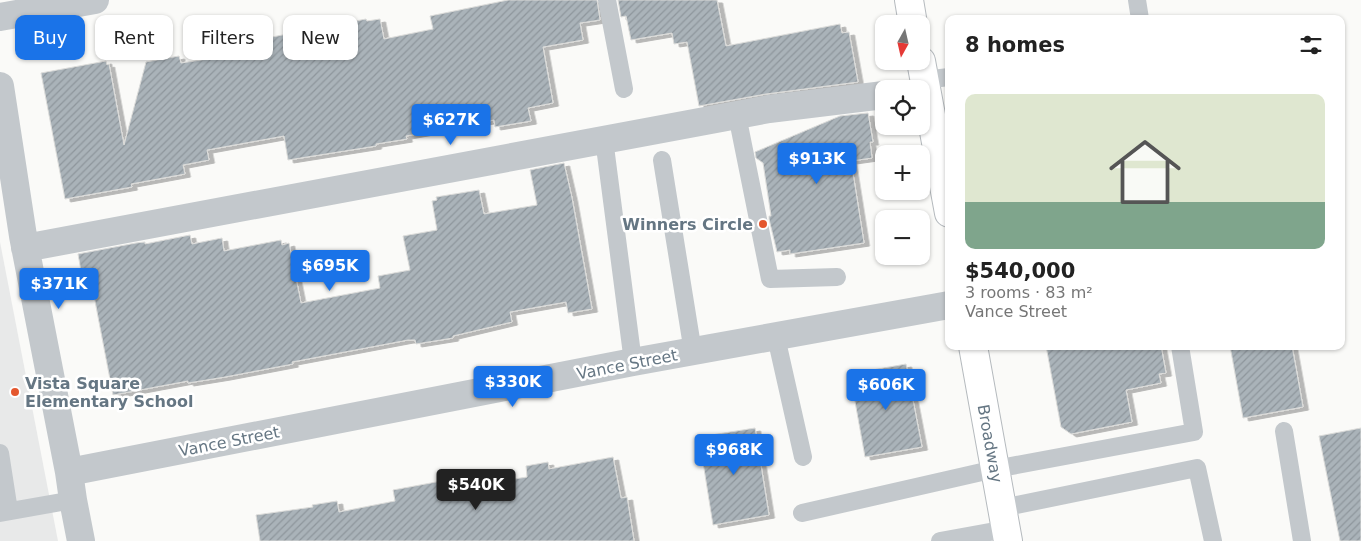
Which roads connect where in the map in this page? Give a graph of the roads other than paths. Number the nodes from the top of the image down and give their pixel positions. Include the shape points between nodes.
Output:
1 (95, 0) edge
2 (608, 0) edge
3 (909, 0) edge
4 (1137, 0) edge
5 (912, 15) edge
6 (1139, 15) edge
7 (0, 17) edge
8 (0, 86) edge
9 (624, 89) dead end
10 (930, 93) edge
11 (875, 96) edge
12 (737, 114) junction
13 (604, 139) junction
14 (662, 160) dead end
15 (945, 188) edge
16 (25, 248) junction
17 (837, 277) dead end
18 (945, 306) edge
19 (776, 337) junction
20 (974, 350) edge
21 (1181, 350) edge
22 (693, 352) junction
23 (633, 362) junction
24 (1284, 431) dead end
25 (0, 453) edge
26 (803, 457) dead end
27 (995, 469) junction
28 (69, 472) junction
29 (73, 500) junction
30 (5, 512) edge
31 (802, 513) dead end
32 (1006, 526) edge
33 (81, 541) edge
34 (940, 541) edge
35 (1213, 541) edge
36 (1302, 541) edge

1 - 7 street
2 - 9 lane
3 - 5 main road
4 - 6 lane
8 - 16 street
10 - 15 main road
11 - 12 street
12 - 13 street
12 - 17 lane via 770,279
13 - 16 street
13 - 23 lane
14 - 22 lane
16 - 28 street
18 - 19 street, Vance Street
19 - 22 street, Vance Street
19 - 26 lane
20 - 27 main road, Broadway
21 - 27 lane via 1194,432
22 - 23 street, Vance Street
23 - 28 street, Vance Street
24 - 36 lane
25 - 30 lane
27 - 31 lane
27 - 32 main road, Broadway
28 - 29 street
29 - 30 lane
29 - 33 street
32 - 34 lane
32 - 35 lane via 1197,468

